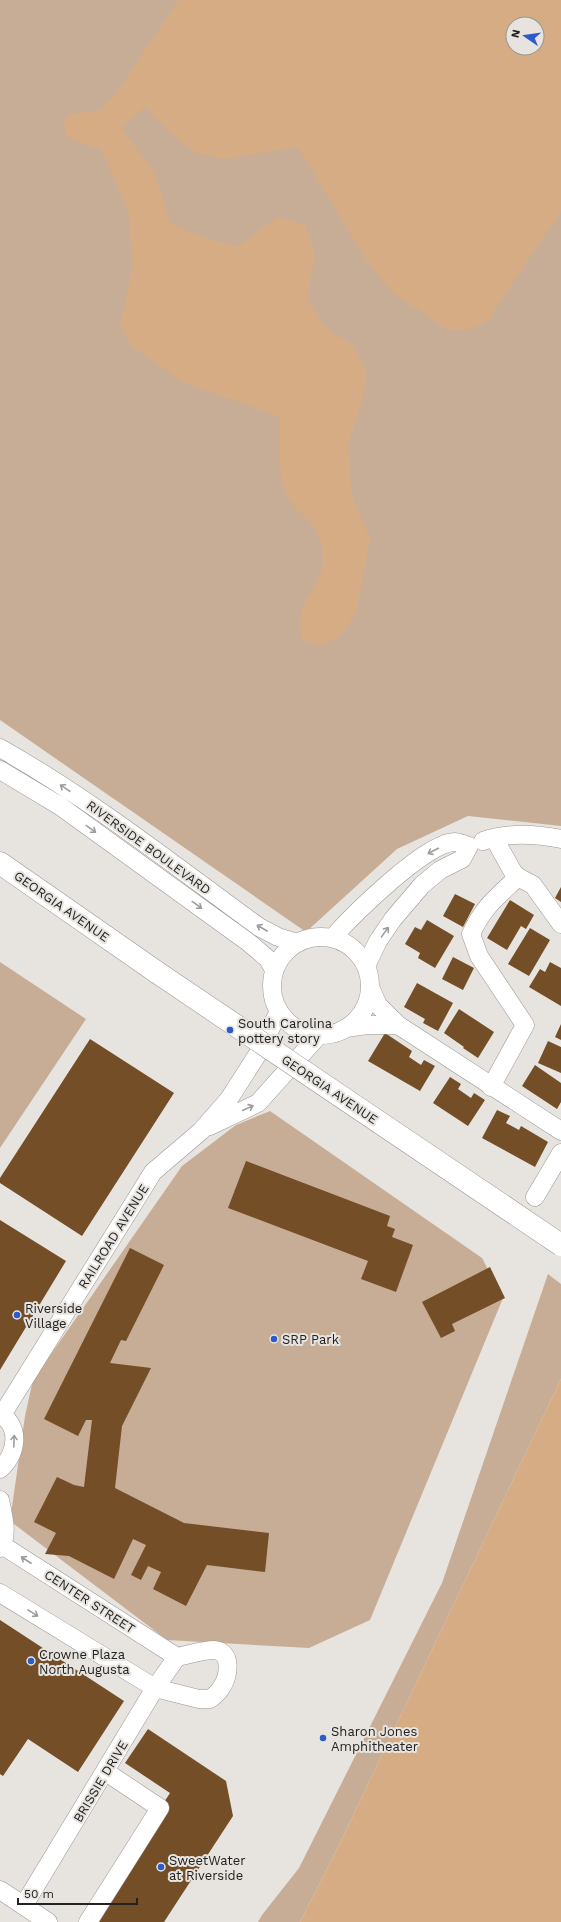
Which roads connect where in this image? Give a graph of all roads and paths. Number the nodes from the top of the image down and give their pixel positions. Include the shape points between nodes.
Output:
1 (0, 748) edge
2 (0, 770) edge
3 (494, 838) junction
4 (561, 839) edge
5 (469, 846) junction
6 (0, 863) edge
7 (518, 878) junction
8 (561, 924) edge
9 (333, 937) junction
10 (298, 943) junction
11 (366, 966) junction
12 (274, 970) junction
13 (370, 987) junction
14 (279, 1011) junction
15 (398, 1025) junction
16 (346, 1028) junction
17 (319, 1035) junction
18 (491, 1087) junction
19 (201, 1131) junction
20 (561, 1131) edge
21 (561, 1153) edge
22 (535, 1197) dead end
23 (561, 1245) edge
24 (1, 1415) edge
25 (0, 1469) edge
26 (0, 1500) edge
27 (1, 1546) edge
28 (0, 1593) edge
29 (177, 1657) junction
30 (156, 1688) junction
31 (106, 1772) junction
32 (0, 1890) edge
33 (24, 1905) junction
34 (48, 1922) edge
35 (88, 1922) edge

10 -> 1 street, RIVERSIDE BOULEVARD via 278,937 259,927 100,811
2 -> 12 street, RIVERSIDE BOULEVARD via 60,806 248,942 268,959
3 - 4 street via 523,834
3 - 5 street
3 - 7 street
5 -> 9 street via 454,842 433,850 416,861 387,883
11 -> 5 street via 378,941 393,919 422,884 440,870 462,859
6 - 23 main road, GEORGIA AVENUE, bridge
7 - 8 street via 533,885
7 - 18 street via 487,905 471,934 479,956 525,1025
9 - 10 street via 308,938
9 - 11 street via 348,944
10 - 12 street via 290,947
11 - 13 street
12 - 14 street via 272,991
13 - 15 street via 378,1005
13 - 16 street via 364,1010
14 - 17 street via 295,1028
14 - 19 street, RAILROAD AVENUE via 243,1079 229,1100
15 - 16 street via 367,1024
15 - 18 street
16 - 17 street
19 -> 17 street, RAILROAD AVENUE via 258,1104
18 - 20 street
19 - 24 street, RAILROAD AVENUE via 153,1172
21 - 22 street
25 -> 24 street via 12,1454 15,1444 12,1428
26 - 27 street via 4,1516
29 -> 27 street, CENTER STREET
28 -> 30 street
29 - 30 street, BRISSIE DRIVE
29 - 30 street via 214,1650 226,1656 228,1667 221,1689 210,1699 199,1699
30 - 31 street, BRISSIE DRIVE
31 - 33 street, BRISSIE DRIVE
31 - 35 street via 160,1808
32 - 33 street
33 - 34 street

